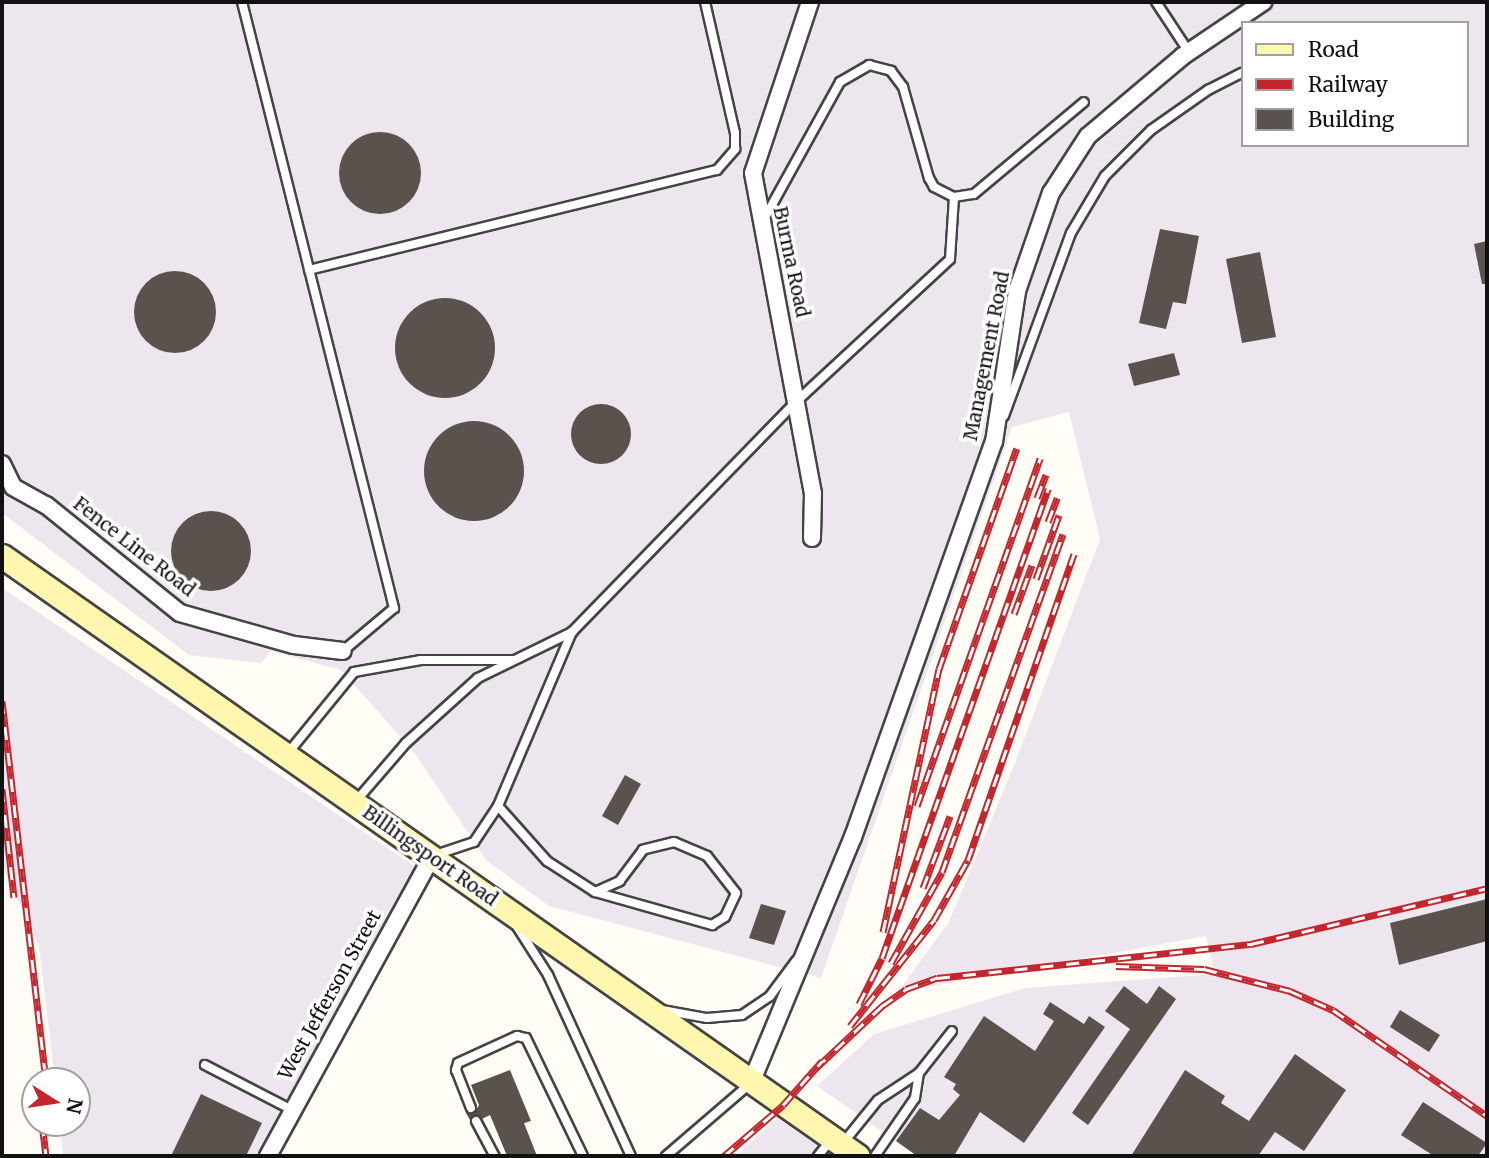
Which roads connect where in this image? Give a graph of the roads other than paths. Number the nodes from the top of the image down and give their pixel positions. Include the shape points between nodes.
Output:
1 (242, 2) edge
2 (705, 2) edge
3 (810, 2) edge
4 (1156, 2) edge
5 (1263, 2) edge
6 (1189, 52) junction
7 (1240, 75) edge
8 (1084, 102) dead end
9 (954, 197) junction
10 (762, 224) junction
11 (309, 270) junction
12 (798, 400) junction
13 (994, 442) junction
14 (2, 464) edge
15 (812, 538) dead end
16 (2, 556) edge
17 (572, 632) junction
18 (343, 651) joint
19 (515, 660) junction
20 (285, 756) junction
21 (354, 803) junction
22 (498, 806) junction
23 (432, 856) junction
24 (595, 892) junction
25 (501, 906) junction
26 (808, 944) junction
27 (645, 1008) junction
28 (952, 1031) dead end
29 (205, 1065) dead end
30 (919, 1073) junction
31 (751, 1083) junction
32 (471, 1108) dead end
33 (292, 1110) junction
34 (476, 1121) dead end
35 (837, 1149) edge
36 (268, 1156) edge
37 (495, 1156) edge
38 (583, 1156) edge
39 (631, 1156) edge
40 (666, 1156) edge
41 (875, 1156) edge

1 - 11 lane
2 - 11 lane via 736,133 735,149 717,170
3 - 10 street, Burma Road via 753,173
4 - 6 lane
5 - 6 street, Management Road
6 - 13 street, Management Road via 1088,136 1051,193 1017,291
7 - 13 lane via 1208,90 1151,130 1100,184 1071,233
8 - 9 lane via 974,194
9 - 10 lane via 934,187 929,178 903,87 891,71 869,65 840,82
9 - 12 lane via 950,259
10 - 12 street, Burma Road
11 - 18 lane via 394,608
12 - 15 street, Burma Road via 813,493
12 - 17 lane
13 - 26 street, Management Road via 853,837
14 - 18 street, Fence Line Road via 13,487 46,505 180,613 294,645
16 - 20 street, Billingsport Road
17 - 19 lane
17 - 22 lane
19 - 20 lane via 421,660 354,672
19 - 21 lane via 478,678 406,743
20 - 21 street, Billingsport Road
21 - 23 street, Billingsport Road
22 - 23 lane via 474,842
22 - 24 lane via 547,861
23 - 25 street, Billingsport Road
23 - 33 street, West Jefferson Street
24 - 24 lane via 712,925 725,917 736,893 707,856 674,842 643,850 620,881
25 - 27 street, Billingsport Road
25 - 39 lane via 548,975
26 - 27 lane via 770,996 742,1015 707,1018
26 - 31 street, Management Road
27 - 31 street, Billingsport Road
28 - 30 lane
29 - 33 lane
30 - 35 lane via 878,1100
30 - 41 lane via 915,1098
31 - 35 street, Billingsport Road
31 - 40 lane
32 - 38 lane via 456,1070 458,1063 517,1036 526,1038
33 - 36 street, West Jefferson Street
34 - 37 lane

